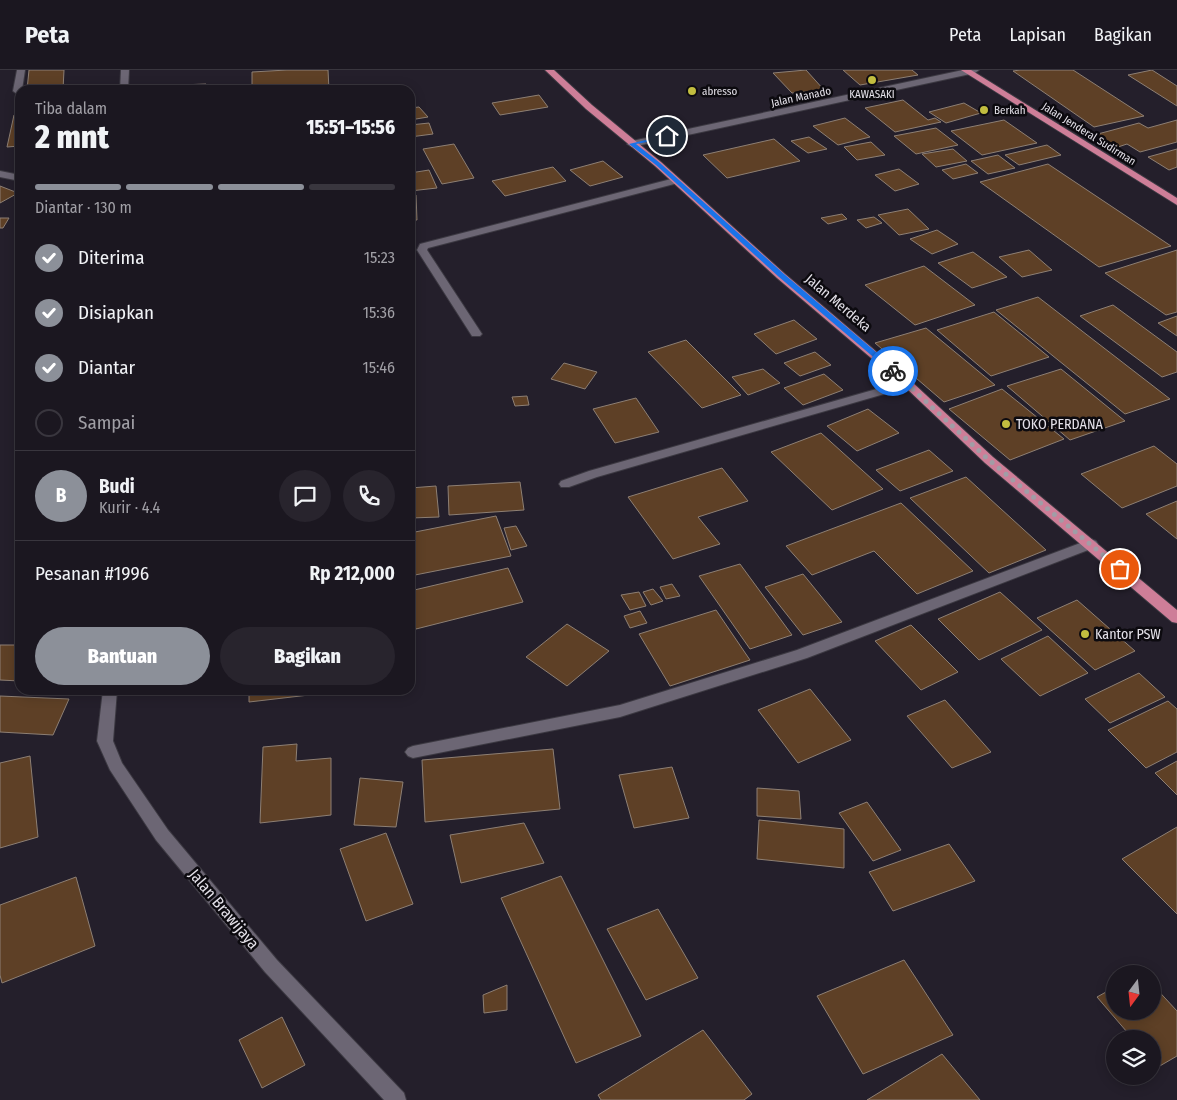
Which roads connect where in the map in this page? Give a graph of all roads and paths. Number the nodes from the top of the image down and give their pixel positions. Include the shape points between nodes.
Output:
1 (21, 70) edge
2 (125, 70) edge
3 (549, 70) edge
4 (969, 71) edge
5 (18, 85) edge
6 (124, 85) edge
7 (632, 144) junction
8 (0, 174) edge
9 (15, 177) edge
10 (675, 181) junction
11 (1177, 202) edge
12 (476, 334) dead end
13 (908, 384) junction
14 (565, 484) dead end
15 (1091, 544) junction
16 (1177, 618) edge
17 (109, 695) edge
18 (413, 752) dead end
19 (397, 1100) edge

1 - 5 street
2 - 6 street
3 - 7 highway, Jalan Merdeka
4 - 7 street, Jalan Manado
4 - 11 highway, Jalan Jenderal Sudirman
7 - 10 highway, Jalan Merdeka
8 - 9 street
10 - 12 street via 424,246 422,250
10 - 13 highway, Jalan Merdeka
13 - 14 street
13 - 15 highway, Jalan Merdeka via 989,460
15 - 16 highway, Jalan Merdeka
15 - 18 street via 802,654 630,709
17 - 19 street, Jalan Brawijaya via 105,741 116,766 162,834 271,966

